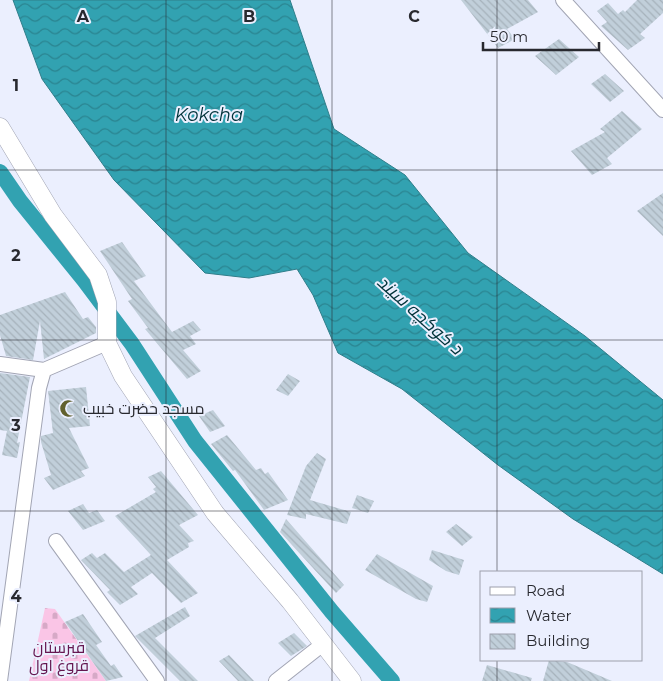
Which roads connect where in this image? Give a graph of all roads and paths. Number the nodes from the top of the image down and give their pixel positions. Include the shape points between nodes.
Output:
1 (563, 0) edge
2 (663, 110) edge
3 (0, 127) edge
4 (107, 343) junction
5 (0, 363) edge
6 (44, 370) junction
7 (56, 541) dead end
8 (323, 644) junction
9 (0, 681) edge
10 (157, 681) edge
11 (276, 681) edge
12 (352, 681) edge

1 - 2 street
3 - 4 street via 53,215 98,276 107,302
4 - 6 street
4 - 8 street via 123,376 215,513
5 - 6 street
6 - 9 street
7 - 10 street
8 - 11 street
8 - 12 street

